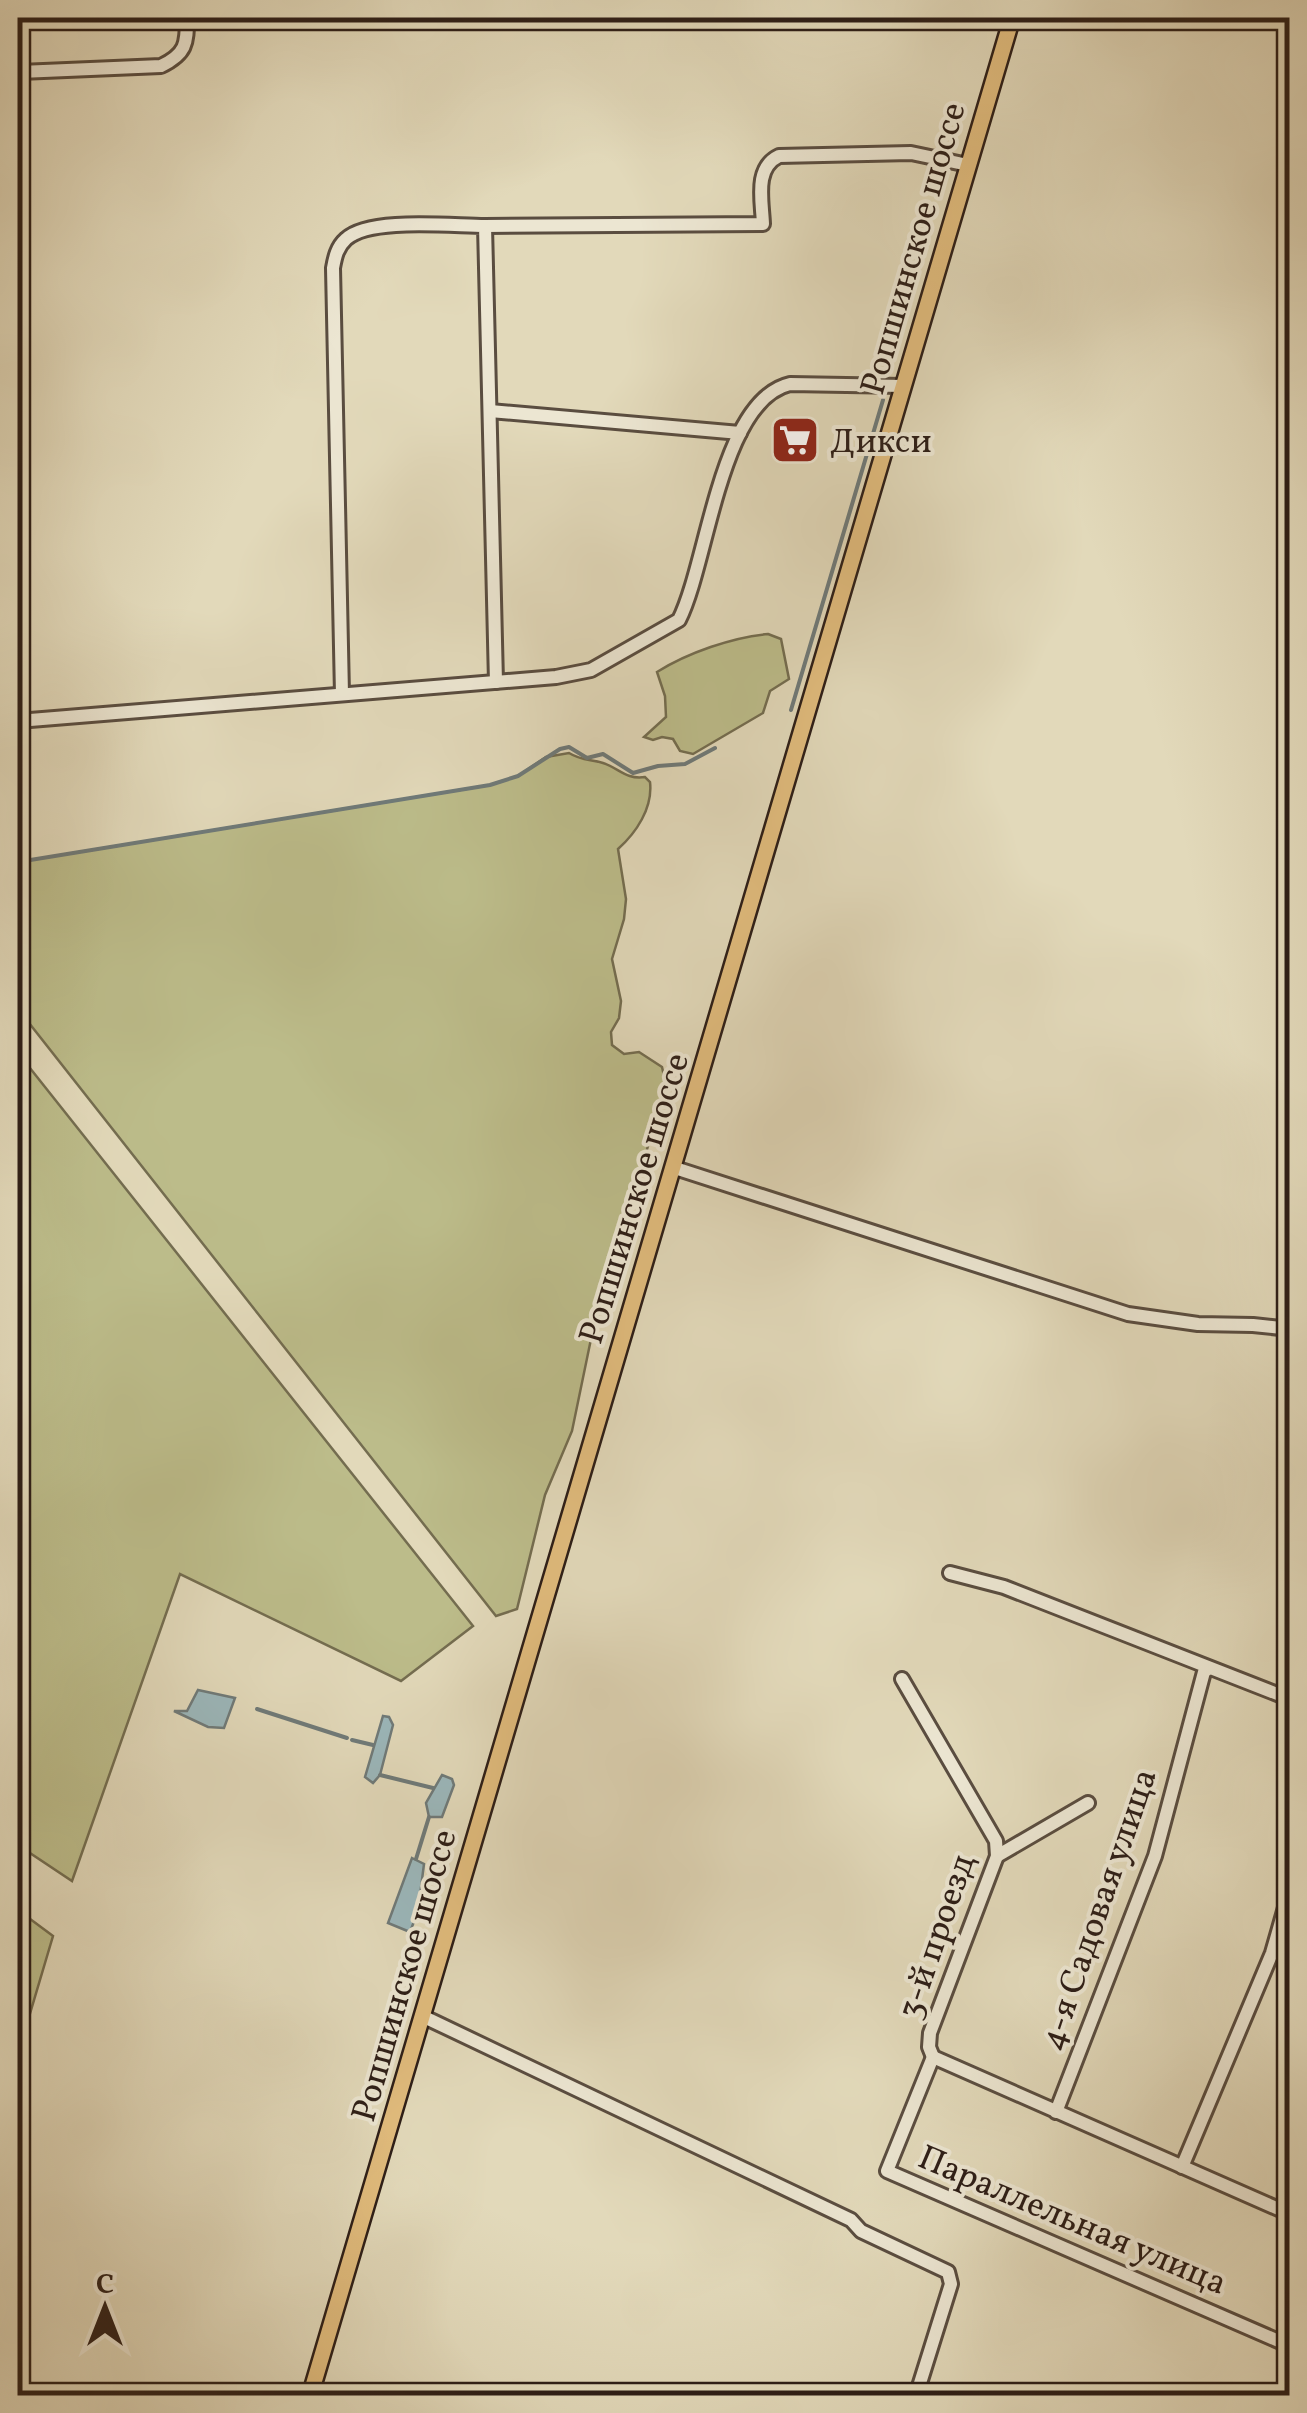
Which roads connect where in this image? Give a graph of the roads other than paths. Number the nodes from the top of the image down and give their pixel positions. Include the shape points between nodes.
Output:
1 (21, 18) edge
2 (187, 18) edge
3 (1012, 18) edge
4 (20, 72) edge
5 (18, 94) edge
6 (968, 165) junction
7 (485, 226) junction
8 (903, 386) junction
9 (490, 410) junction
10 (740, 433) junction
11 (496, 682) junction
12 (342, 694) junction
13 (18, 721) edge
14 (675, 1168) junction
15 (1290, 1329) edge
16 (950, 1573) dead end
17 (1209, 1668) junction
18 (902, 1679) dead end
19 (1290, 1699) edge
20 (1088, 1803) dead end
21 (998, 1856) junction
22 (1290, 1890) edge
23 (422, 2016) junction
24 (932, 2057) junction
25 (1056, 2112) junction
26 (1182, 2167) junction
27 (886, 2170) joint
28 (1290, 2214) edge
29 (1290, 2346) edge
30 (310, 2396) edge
31 (916, 2396) edge

1 - 4 street
2 - 4 street via 187,41 177,58 161,66
3 - 6 main road, Ропшинское шоссе
4 - 5 street
6 - 7 street via 911,153 779,156 762,175 763,224
6 - 8 main road, Ропшинское шоссе
7 - 9 street
7 - 12 street via 383,226 359,231 336,254
8 - 10 street via 775,387
8 - 14 main road, Ропшинское шоссе
9 - 10 street
9 - 11 street
10 - 11 street via 680,620 590,670
11 - 12 street
12 - 13 street
14 - 15 street via 1128,1314
14 - 23 main road, Ропшинское шоссе
16 - 17 street via 1004,1587
17 - 19 street
17 - 25 street, 4-я Садовая улица via 1155,1856
18 - 21 street, 3-й проезд via 996,1841
20 - 21 street
21 - 24 street, 3-й проезд via 930,2033
22 - 26 street via 1272,1953
23 - 30 main road, Ропшинское шоссе
23 - 31 street via 948,2272
24 - 25 street
24 - 27 street, 3-й проезд
25 - 26 street
26 - 28 street
27 - 29 street, Параллельная улица

